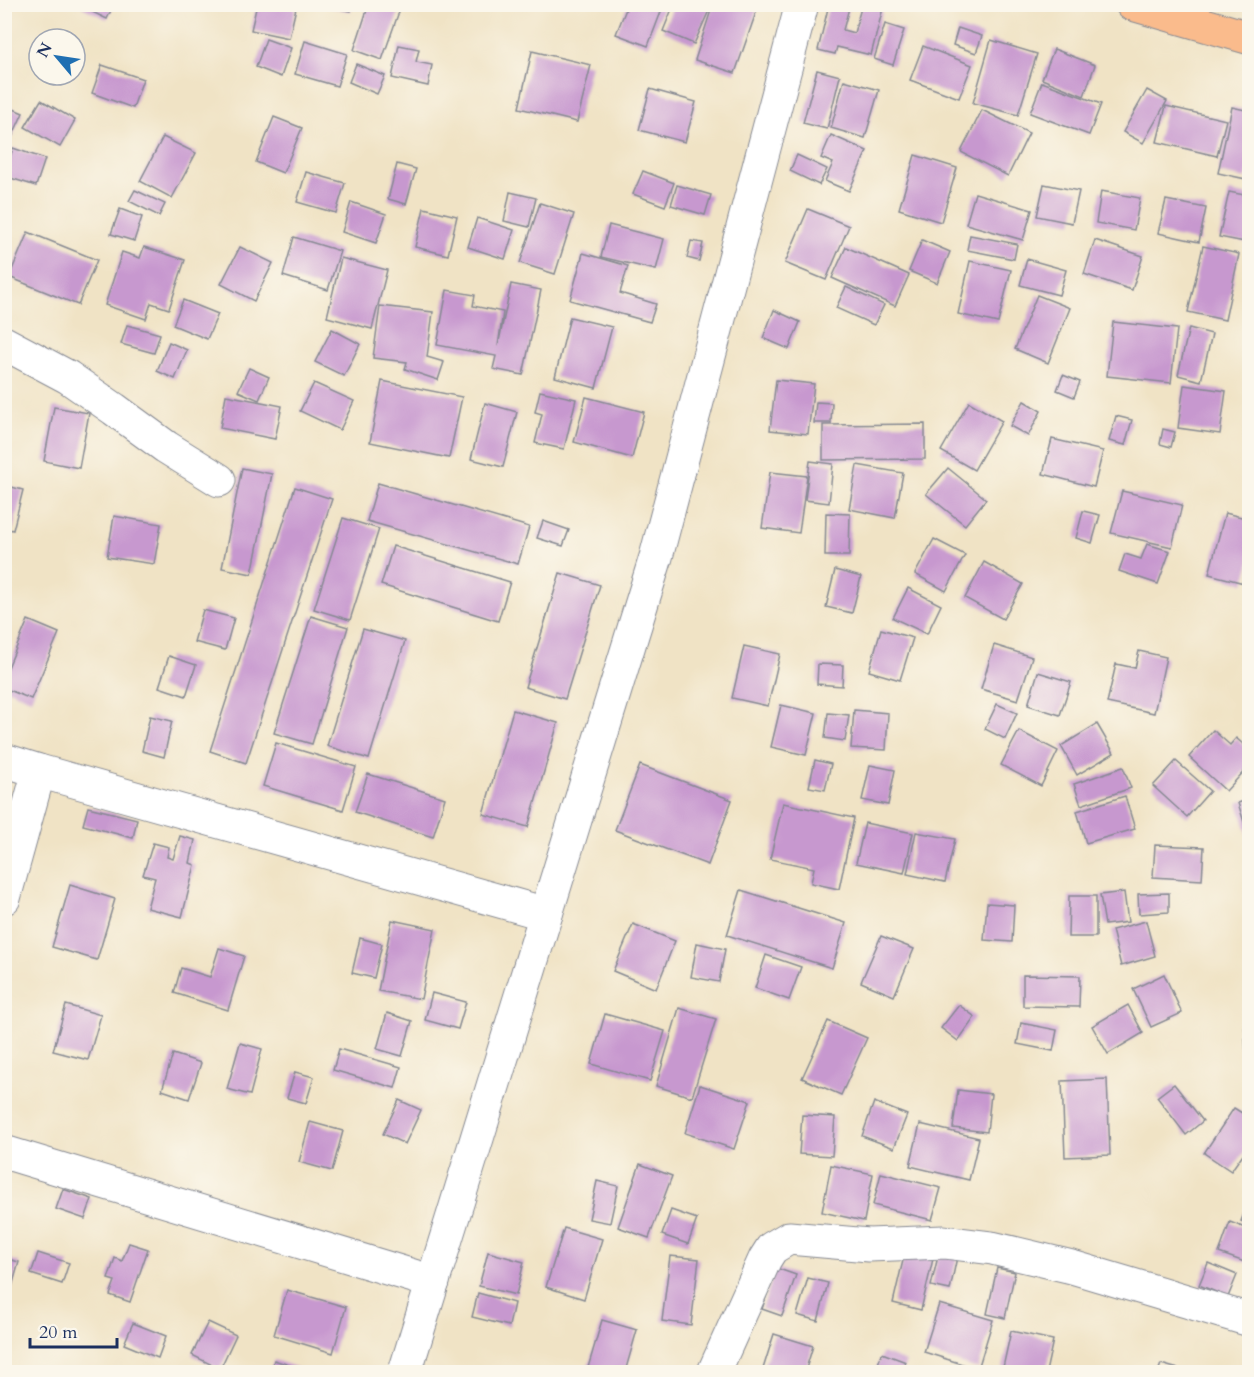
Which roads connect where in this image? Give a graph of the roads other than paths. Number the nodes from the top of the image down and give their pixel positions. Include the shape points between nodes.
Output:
1 (802, 4) edge
2 (1132, 4) edge
3 (1250, 38) edge
4 (4, 343) edge
5 (219, 480) dead end
6 (4, 760) edge
7 (39, 771) junction
8 (4, 898) edge
9 (546, 914) junction
10 (4, 1152) edge
11 (433, 1282) junction
12 (1250, 1320) edge
13 (411, 1371) edge
14 (714, 1372) edge

1 - 9 street via 656,557
2 - 3 main road
4 - 5 street via 68,377
6 - 7 street
7 - 8 street
7 - 9 street
9 - 11 street
10 - 11 street
11 - 13 street
12 - 14 street via 1072,1267 992,1248 944,1242 869,1245 789,1238 772,1248 765,1259

